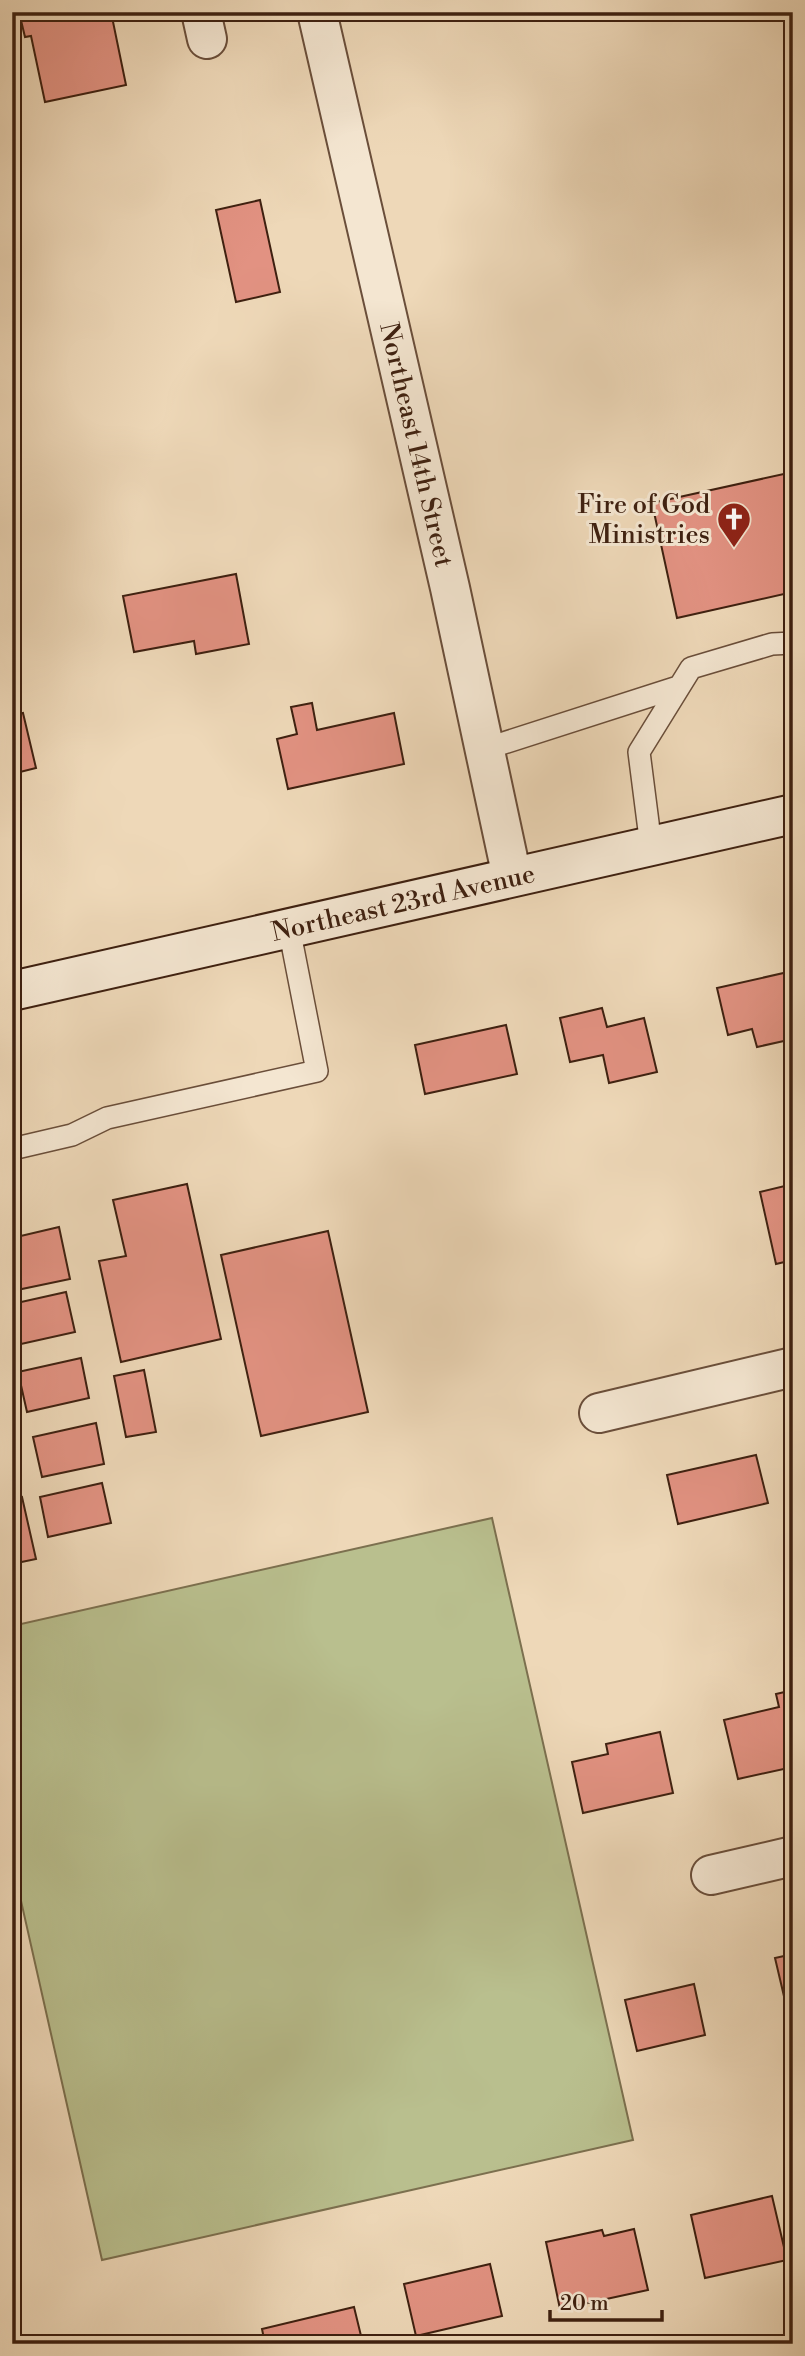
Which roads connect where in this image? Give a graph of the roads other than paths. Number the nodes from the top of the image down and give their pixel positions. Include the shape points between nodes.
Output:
1 (317, 12) edge
2 (793, 643) edge
3 (678, 687) junction
4 (485, 749) junction
5 (793, 814) edge
6 (651, 846) junction
7 (512, 877) junction
8 (289, 928) junction
9 (12, 990) edge
10 (12, 1149) edge
11 (793, 1367) edge
12 (599, 1413) dead end
13 (793, 1856) edge
14 (710, 1875) dead end

1 - 4 street, Northeast 14th Street
2 - 3 lane via 772,644 691,668
3 - 4 lane
3 - 6 lane via 639,752
4 - 7 street, Northeast 14th Street
5 - 6 street, Northeast 23rd Avenue
6 - 7 street, Northeast 23rd Avenue
7 - 8 street, Northeast 23rd Avenue
8 - 9 street, Northeast 23rd Avenue
8 - 10 lane via 317,1071 107,1118 72,1135
11 - 12 street
13 - 14 street

